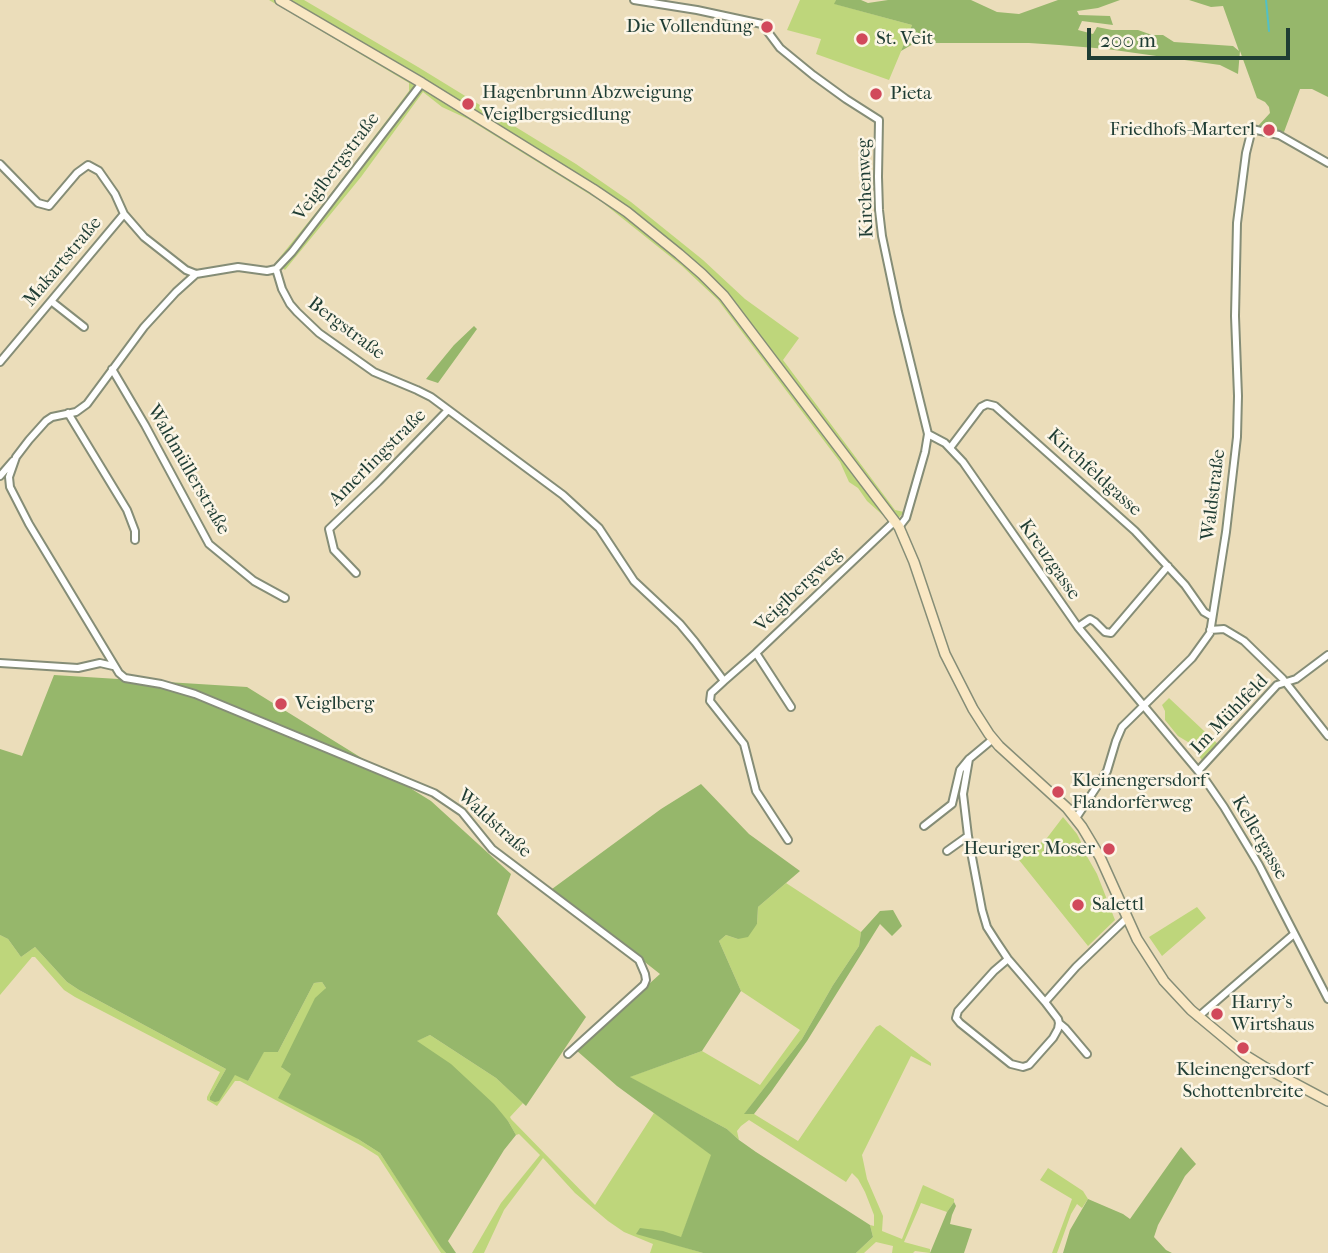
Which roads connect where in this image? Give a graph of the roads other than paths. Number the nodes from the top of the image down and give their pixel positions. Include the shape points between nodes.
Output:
1 (281, 0) edge
2 (634, 0) edge
3 (422, 83) junction
4 (1328, 163) edge
5 (0, 164) edge
6 (124, 214) junction
7 (276, 269) junction
8 (195, 274) junction
9 (51, 301) junction
10 (84, 327) dead end
11 (0, 362) edge
12 (112, 369) junction
13 (448, 410) junction
14 (68, 413) junction
15 (928, 434) junction
16 (950, 448) junction
17 (16, 457) junction
18 (0, 476) edge
19 (897, 524) junction
20 (135, 540) dead end
21 (1168, 566) junction
22 (356, 573) dead end
23 (285, 598) dead end
24 (1211, 616) junction
25 (1078, 628) junction
26 (1210, 630) junction
27 (756, 653) junction
28 (1328, 655) edge
29 (0, 663) edge
30 (113, 666) junction
31 (724, 681) junction
32 (1286, 682) junction
33 (1144, 706) junction
34 (791, 707) dead end
35 (1328, 736) edge
36 (993, 739) junction
37 (969, 759) junction
38 (1198, 771) junction
39 (1076, 818) junction
40 (924, 826) dead end
41 (968, 836) junction
42 (788, 840) dead end
43 (947, 851) dead end
44 (1127, 918) junction
45 (1294, 934) junction
46 (1008, 959) junction
47 (1328, 999) edge
48 (1045, 1002) junction
49 (1198, 1017) junction
50 (1059, 1023) junction
51 (568, 1054) dead end
52 (1087, 1054) dead end
53 (1328, 1101) edge

1 - 3 main road
2 - 15 street, Kirchenweg via 762,24 780,48 813,75 880,120 878,209 882,236
3 - 7 street, Veiglbergstraße
3 - 19 main road via 593,189 702,274
4 - 24 street, Waldstraße via 1279,135 1252,129 1237,223 1237,437
5 - 6 street via 38,203 48,206 88,165 99,171
6 - 8 street via 153,245
6 - 9 street, Makartstraße
7 - 8 street via 238,267
7 - 13 street, Bergstraße via 293,308 319,333 369,369 423,392
8 - 12 street via 151,319
9 - 10 street
9 - 11 street, Makartstraße
12 - 14 street via 87,404
12 - 23 street, Waldmüllerstraße via 209,544 254,581
13 - 22 street, Amerlingstraße via 329,529 334,550
13 - 31 street, Bergstraße via 586,514 634,581 680,624
14 - 17 street via 46,421
14 - 20 street via 127,510
15 - 16 street, Kreuzgasse
15 - 19 street, Kirchenweg via 906,518
16 - 21 street, Kirchfeldgasse via 981,407 995,406
16 - 25 street, Kreuzgasse
17 - 18 street
17 - 30 street via 10,487
19 - 27 street, Veiglbergweg
19 - 36 main road via 945,654
21 - 24 street, Kirchfeldgasse
21 - 25 street via 1111,633 1090,619
24 - 26 street, Waldstraße
25 - 33 street, Kreuzgasse
26 - 32 street via 1224,629 1240,638
26 - 33 street, Waldstraße via 1192,658
27 - 31 street, Veiglbergweg
27 - 34 street
28 - 32 street, Im Mühlfeld
29 - 30 street
30 - 51 street, Waldstraße via 125,678 195,694 433,793 462,812 492,849 639,960 644,985
31 - 42 street via 710,693 710,701 744,744 757,794
32 - 35 street, Im Mühlfeld
32 - 38 street, Im Mühlfeld via 1271,691
33 - 38 street, Kellergasse
33 - 39 street, Waldstraße via 1120,732 1107,771
36 - 37 street
36 - 39 main road
37 - 40 street via 960,771 952,804
37 - 41 street via 963,794
38 - 45 street, Kellergasse via 1259,865
39 - 44 main road
41 - 43 street
41 - 46 street via 987,927
44 - 48 street
44 - 49 main road via 1157,972
45 - 47 street, Kellergasse
45 - 49 street
46 - 48 street
46 - 50 street via 958,1012 958,1022 1020,1067 1029,1065 1053,1038
48 - 50 street
49 - 53 main road via 1255,1062
50 - 52 street

